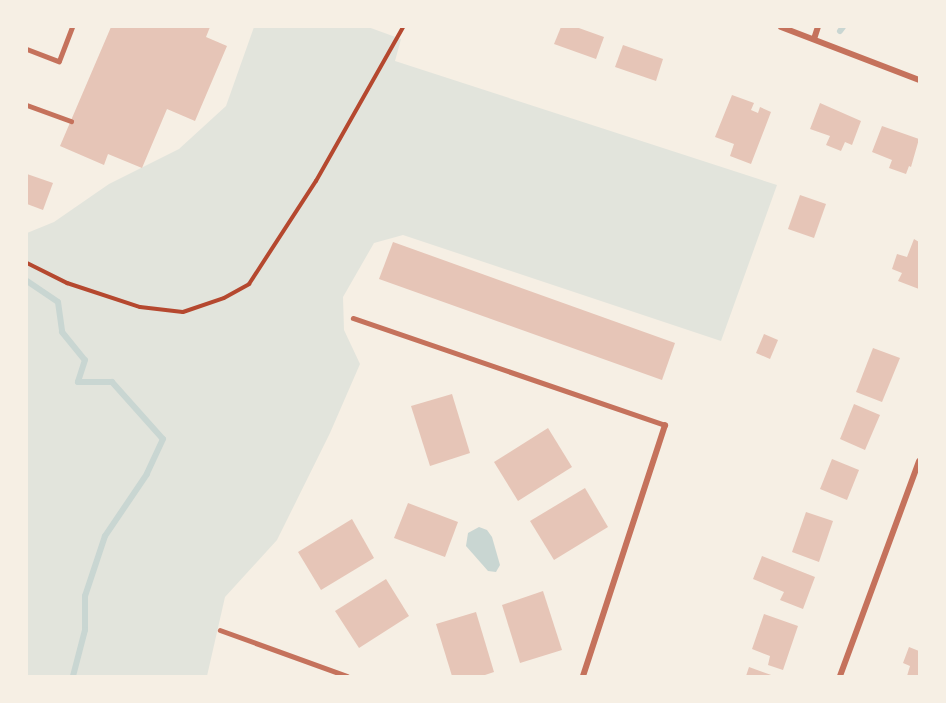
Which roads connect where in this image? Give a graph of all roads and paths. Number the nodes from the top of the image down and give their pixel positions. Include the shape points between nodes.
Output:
1 (72, 27) edge
2 (403, 27) edge
3 (781, 27) edge
4 (819, 27) edge
5 (814, 39) junction
6 (27, 49) edge
7 (919, 80) edge
8 (27, 105) edge
9 (71, 121) dead end
10 (27, 264) edge
11 (353, 318) dead end
12 (665, 425) joint
13 (919, 461) edge
14 (220, 630) dead end
15 (347, 676) edge
16 (583, 676) edge
17 (840, 676) edge

1 - 6 lane via 59,61
2 - 10 path via 316,181 249,284 224,298 183,312 140,308 67,283
3 - 5 street
4 - 5 street
5 - 7 street
8 - 9 lane
11 - 12 lane
12 - 16 street
13 - 17 street
14 - 15 lane

